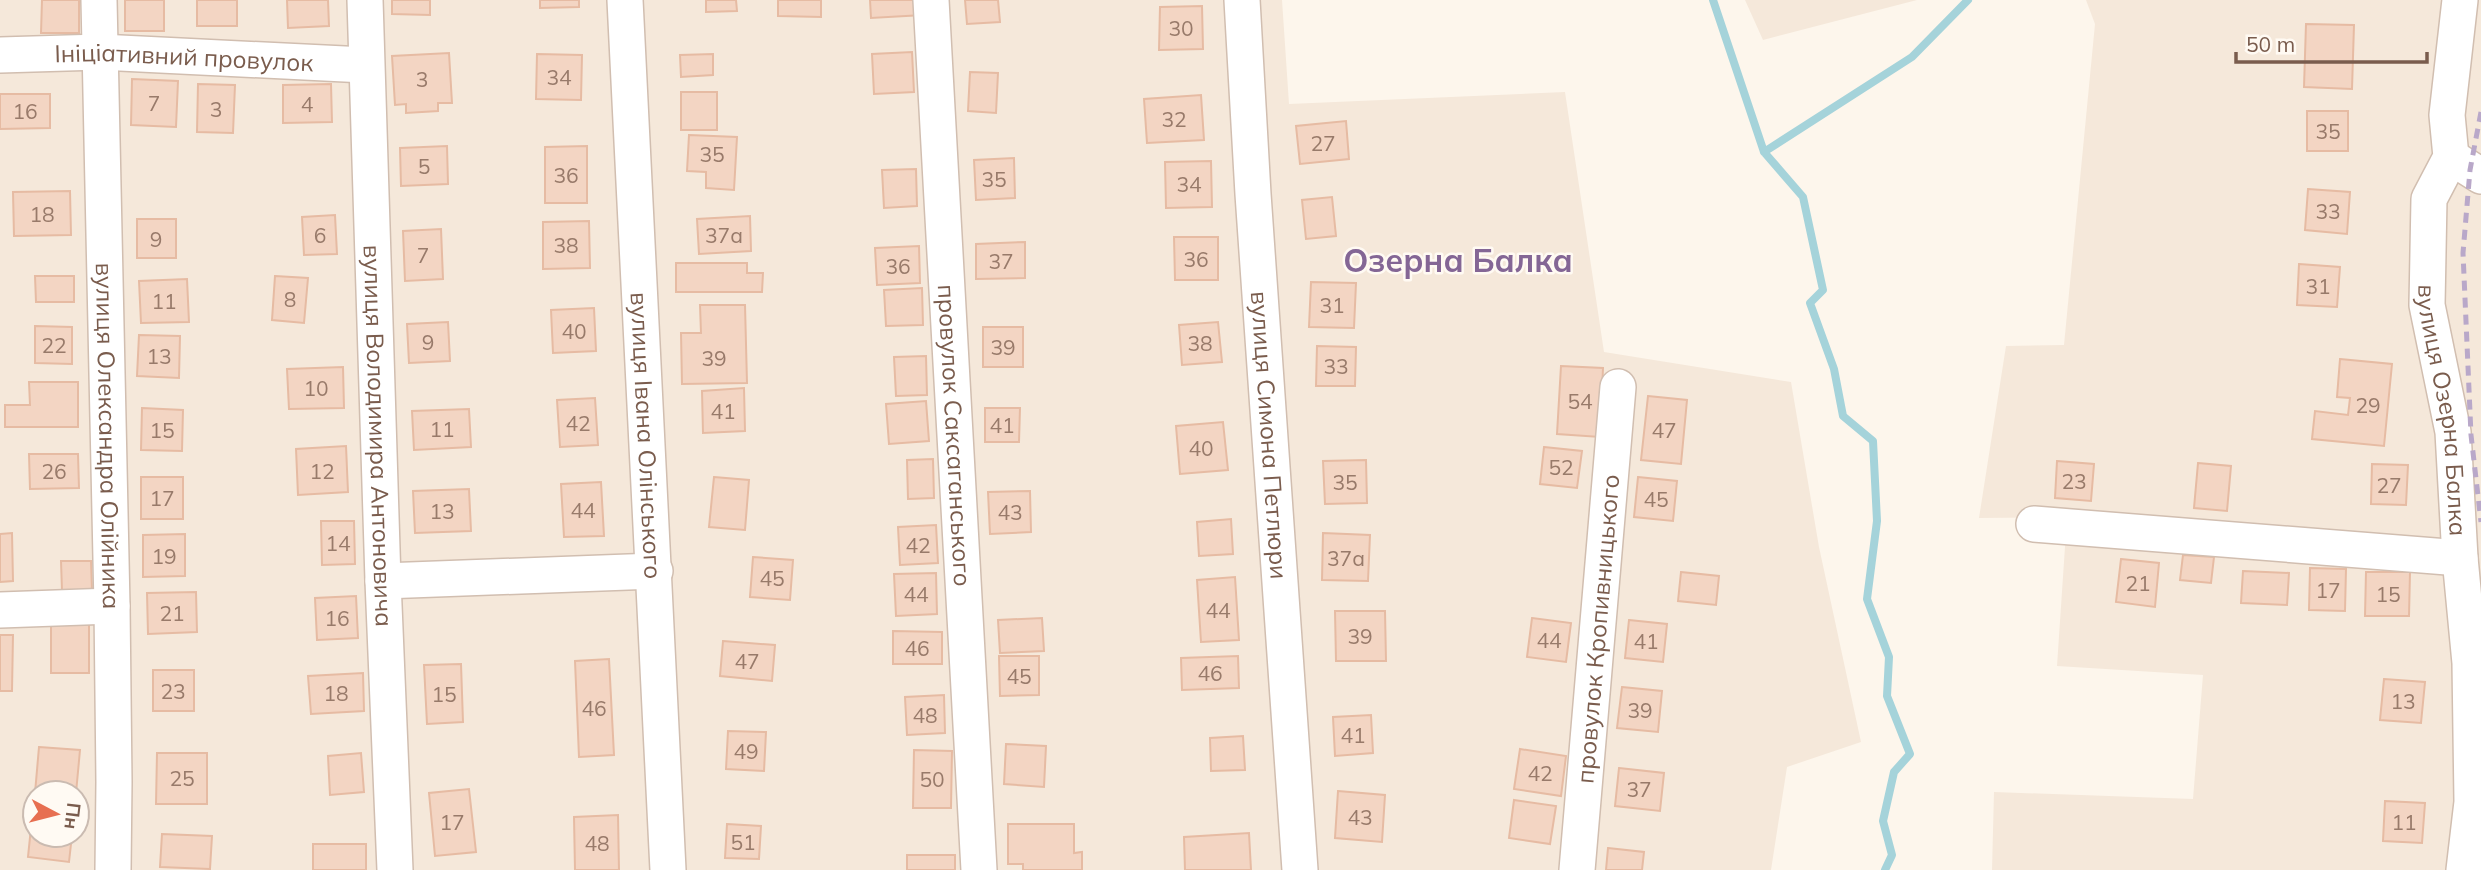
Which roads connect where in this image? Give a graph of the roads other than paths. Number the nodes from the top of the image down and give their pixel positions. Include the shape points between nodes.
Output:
1 (99, 0) edge
2 (365, 0) edge
3 (625, 0) edge
4 (930, 0) edge
5 (1242, 0) edge
6 (2460, 0) edge
7 (100, 52) junction
8 (0, 55) edge
9 (365, 65) junction
10 (2451, 157) junction
11 (2481, 176) edge
12 (1618, 387) dead end
13 (2034, 523) dead end
14 (2460, 558) junction
15 (655, 571) junction
16 (383, 581) junction
17 (112, 606) junction
18 (0, 610) edge
19 (113, 870) edge
20 (395, 870) edge
21 (668, 870) edge
22 (979, 870) edge
23 (1300, 870) edge
24 (1577, 870) edge
25 (2464, 870) edge

1 - 7 street, вулиця Олександра Олійника
2 - 9 street, вулиця Володимира Антоновича
3 - 15 street, вулиця Івана Олінського
4 - 22 street, провулок Саксаганського
5 - 23 street, вулиця Симона Петлюри
6 - 10 street via 2447,116
7 - 8 street, Ініціативний провулок
7 - 9 street, Ініціативний провулок
7 - 17 street, вулиця Олександра Олійника
9 - 16 street, вулиця Володимира Антоновича
10 - 11 street
10 - 14 street, вулиця Озерна Балка via 2429,199 2427,305 2454,432
12 - 24 street, провулок Кропивницького
13 - 14 street
14 - 25 street, вулиця Озерна Балка via 2470,663 2472,803
15 - 16 street
15 - 21 street, вулиця Івана Олінського
16 - 20 street, вулиця Володимира Антоновича
17 - 18 street
17 - 19 street, вулиця Олександра Олійника

